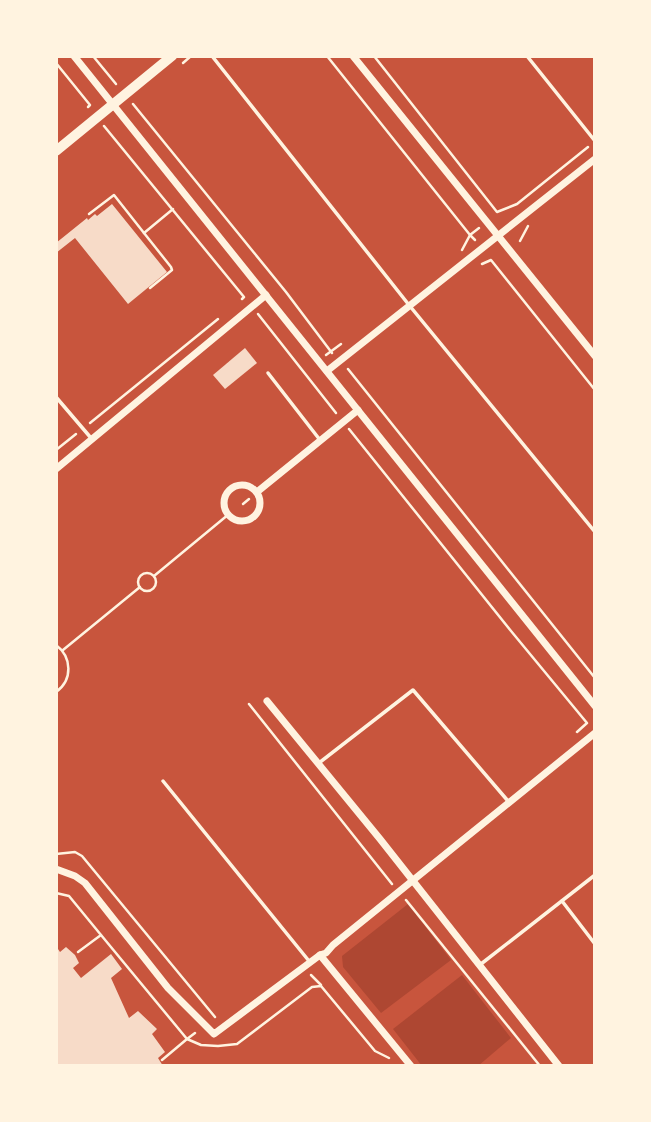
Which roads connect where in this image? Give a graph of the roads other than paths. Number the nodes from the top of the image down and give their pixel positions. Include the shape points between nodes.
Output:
1 (74, 56) edge
2 (172, 56) edge
3 (212, 56) edge
4 (354, 56) edge
5 (527, 56) edge
6 (113, 104) junction
7 (595, 141) edge
8 (56, 151) edge
9 (595, 159) edge
10 (497, 234) junction
11 (266, 296) junction
12 (409, 305) junction
13 (595, 356) edge
14 (327, 371) junction
15 (268, 373) dead end
16 (56, 397) edge
17 (358, 410) junction
18 (92, 439) junction
19 (320, 440) junction
20 (56, 468) edge
21 (257, 492) junction
22 (595, 532) edge
23 (267, 701) dead end
24 (595, 706) edge
25 (595, 733) edge
26 (318, 764) junction
27 (163, 781) dead end
28 (509, 803) junction
29 (56, 869) edge
30 (595, 874) edge
31 (412, 881) junction
32 (562, 901) junction
33 (595, 944) edge
34 (320, 955) junction
35 (310, 963) junction
36 (479, 966) junction
37 (411, 1066) edge
38 (559, 1066) edge

1 - 6 street
2 - 6 main road
3 - 12 lane
4 - 10 street
5 - 7 lane
6 - 8 main road
6 - 11 street
9 - 10 street
10 - 12 street
10 - 13 street
11 - 14 street
11 - 18 street
12 - 14 street
12 - 22 lane
14 - 17 street
15 - 19 lane
16 - 18 lane
17 - 19 street
17 - 24 street
18 - 20 street
19 - 21 street
21 - 21 street via 260,503 253,517 238,520 229,514 225,503 232,489 248,486
23 - 26 street
25 - 28 street
26 - 28 lane via 413,690
26 - 31 street
27 - 35 lane
28 - 31 street
29 - 35 street via 85,883 168,988 214,1034
30 - 32 lane
31 - 34 street
31 - 36 street
32 - 33 lane
32 - 36 lane
34 - 35 street
34 - 37 street
36 - 38 street

